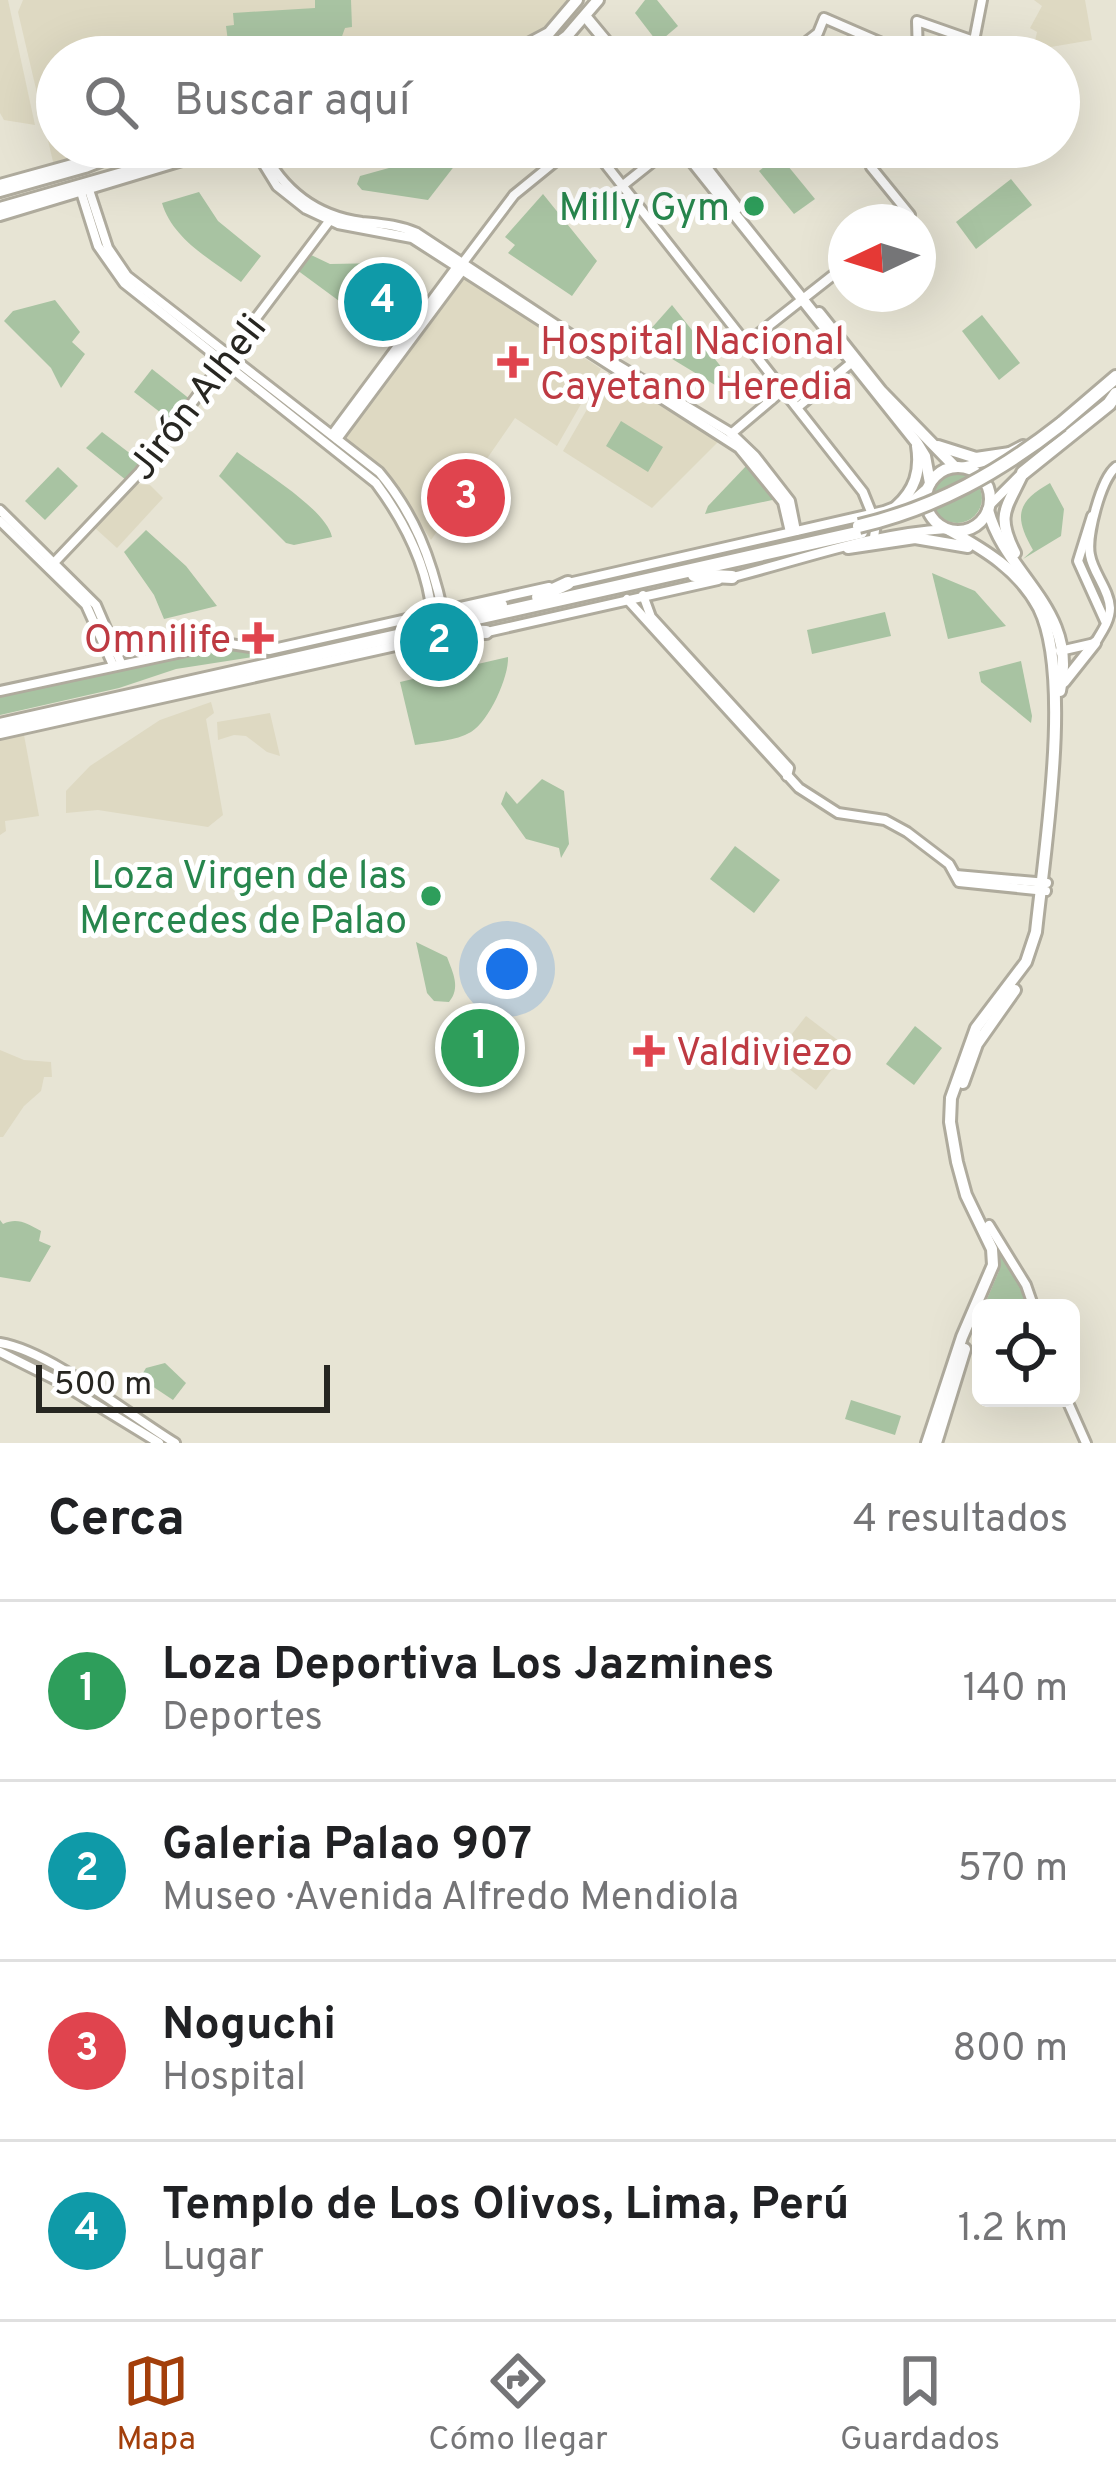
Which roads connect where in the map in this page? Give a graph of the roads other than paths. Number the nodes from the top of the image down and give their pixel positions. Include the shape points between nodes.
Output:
1 (598, 0) edge
2 (982, 0) edge
3 (573, 6) edge
4 (584, 19) junction
5 (544, 36) edge
6 (564, 36) edge
7 (598, 36) edge
8 (814, 36) edge
9 (866, 36) edge
10 (917, 36) edge
11 (962, 36) edge
12 (975, 36) edge
13 (81, 168) edge
14 (144, 168) edge
15 (160, 168) edge
16 (268, 168) edge
17 (548, 168) edge
18 (609, 168) edge
19 (644, 168) edge
20 (698, 168) edge
21 (706, 168) edge
22 (872, 168) edge
23 (622, 185) junction
24 (0, 188) edge
25 (85, 191) junction
26 (896, 204) edge
27 (0, 212) edge
28 (331, 219) junction
29 (462, 265) junction
30 (828, 279) edge
31 (803, 299) junction
32 (747, 343) junction
33 (226, 358) junction
34 (850, 364) junction
35 (1116, 375) edge
36 (1100, 385) joint
37 (783, 389) junction
38 (1116, 391) edge
39 (798, 407) junction
40 (1062, 428) junction
41 (729, 436) junction
42 (916, 436) junction
43 (333, 439) junction
44 (1010, 453) junction
45 (959, 467) junction
46 (1112, 470) edge
47 (1027, 473) junction
48 (929, 485) junction
49 (896, 507) junction
50 (988, 508) junction
51 (0, 510) edge
52 (870, 514) junction
53 (0, 520) edge
54 (948, 529) junction
55 (793, 531) junction
56 (865, 532) junction
57 (848, 548) junction
58 (1006, 560) junction
59 (51, 565) junction
60 (668, 575) junction
61 (732, 577) junction
62 (649, 579) junction
63 (568, 583) junction
64 (623, 592) junction
65 (643, 595) junction
66 (538, 597) junction
67 (486, 601) junction
68 (516, 602) junction
69 (435, 612) junction
70 (484, 632) junction
71 (412, 634) junction
72 (1095, 643) junction
73 (1057, 652) junction
74 (117, 664) junction
75 (1062, 685) junction
76 (0, 691) edge
77 (0, 726) edge
78 (787, 776) junction
79 (1044, 886) junction
80 (988, 1225) junction
81 (985, 1299) edge
82 (1031, 1299) edge
83 (972, 1336) edge
84 (0, 1342) edge
85 (8, 1351) edge
86 (1070, 1407) edge
87 (168, 1442) edge
88 (927, 1443) edge
89 (936, 1443) edge
90 (1086, 1443) edge

1 - 4 main road
2 - 12 street
3 - 4 main road
3 - 5 main road
4 - 6 main road
4 - 7 main road
8 - 9 street via 824,18
10 - 11 street via 917,21
13 - 24 main road
14 - 27 main road
15 - 25 street
16 - 28 street via 300,206
17 - 29 street via 508,202
18 - 23 street
19 - 23 street
20 - 31 main road
21 - 31 main road
22 - 26 street
23 - 32 street
25 - 27 street
25 - 33 street via 113,272
28 - 29 street via 404,227
28 - 33 street, Jirón Alheli
29 - 41 street
29 - 43 street
30 - 31 street
31 - 32 street
31 - 34 main road
31 - 42 main road
32 - 37 street
33 - 43 street
33 - 59 street, Jirón Alheli via 140,472
34 - 39 street
34 - 42 main road
35 - 36 highway
35 - 40 highway
36 - 44 street
37 - 39 street
37 - 41 street
38 - 40 highway
38 - 47 highway
39 - 52 street
40 - 56 highway, bridge via 989,476
41 - 55 street via 790,501
42 - 44 main road via 961,456
42 - 45 main road
42 - 48 main road
42 - 49 main road via 918,472
43 - 69 street via 400,496 428,549
44 - 45 street
44 - 47 street via 1014,467
45 - 48 main road
45 - 50 main road via 987,485
46 - 72 street via 1078,561 1106,623
47 - 50 street
47 - 58 main road via 1006,502
48 - 49 street
48 - 54 main road via 931,517
49 - 52 street
50 - 54 main road via 975,526
50 - 58 main road
51 - 59 street
52 - 55 street
52 - 56 street via 876,524
53 - 59 street
54 - 56 street
54 - 58 main road
55 - 63 street
56 - 57 street
56 - 60 highway
56 - 66 highway
57 - 58 main road via 931,538
57 - 61 street
58 - 73 main road via 1048,608
59 - 74 street via 96,605
60 - 61 highway
60 - 62 highway
61 - 65 street
62 - 64 highway
62 - 65 highway
63 - 66 highway
63 - 67 street
64 - 65 street
64 - 70 street
64 - 71 highway
64 - 78 street
65 - 78 street via 651,617 789,768
66 - 68 highway
67 - 68 highway
67 - 69 street
68 - 69 highway
69 - 74 street via 269,650 224,643
69 - 77 highway
70 - 71 highway
70 - 77 street
71 - 77 highway
72 - 73 street
72 - 75 main road
73 - 75 main road
73 - 79 main road
74 - 76 street
75 - 79 main road
78 - 79 street via 838,813 907,832 958,878
79 - 80 main road via 1038,949 977,1044 955,1111 963,1163
79 - 88 main road via 1026,962 976,1028 951,1098 956,1162 993,1265
80 - 81 main road via 998,1266
80 - 82 street
83 - 89 main road
84 - 85 street
85 - 87 street
86 - 90 street

